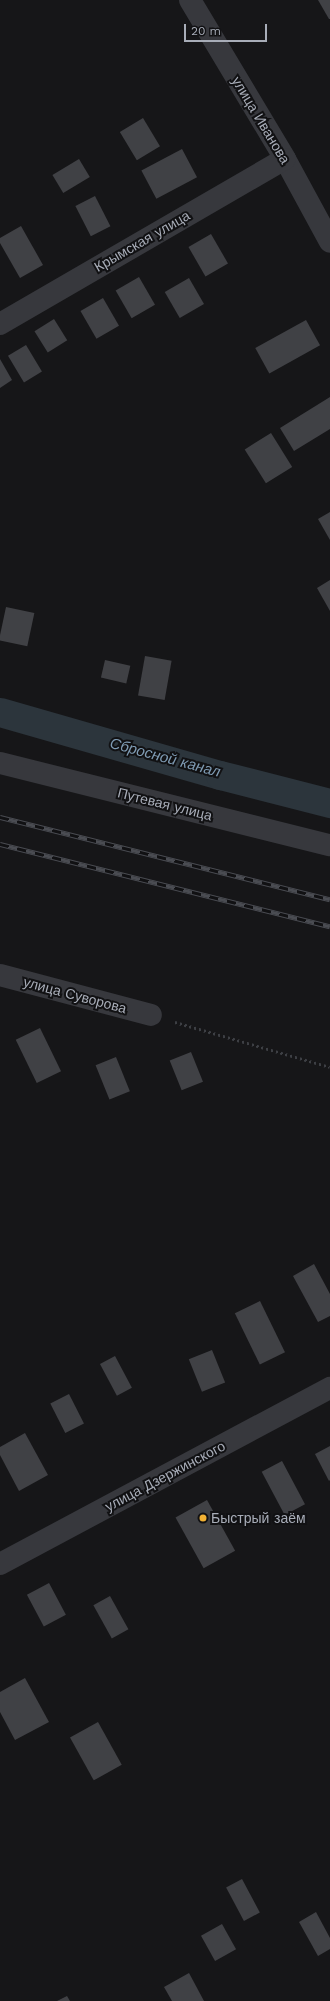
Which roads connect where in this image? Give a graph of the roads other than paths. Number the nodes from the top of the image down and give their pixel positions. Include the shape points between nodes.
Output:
1 (190, 0) edge
2 (285, 159) junction
3 (330, 242) edge
4 (0, 324) edge
5 (0, 763) edge
6 (330, 845) edge
7 (0, 975) edge
8 (150, 1015) road end
9 (330, 1388) edge
10 (0, 1564) edge

1 - 2 street, улица Иванова
2 - 3 street, улица Иванова
2 - 4 street, Крымская улица
5 - 6 street, Путевая улица
7 - 8 street, улица Суворова
9 - 10 street, улица Дзержинского

